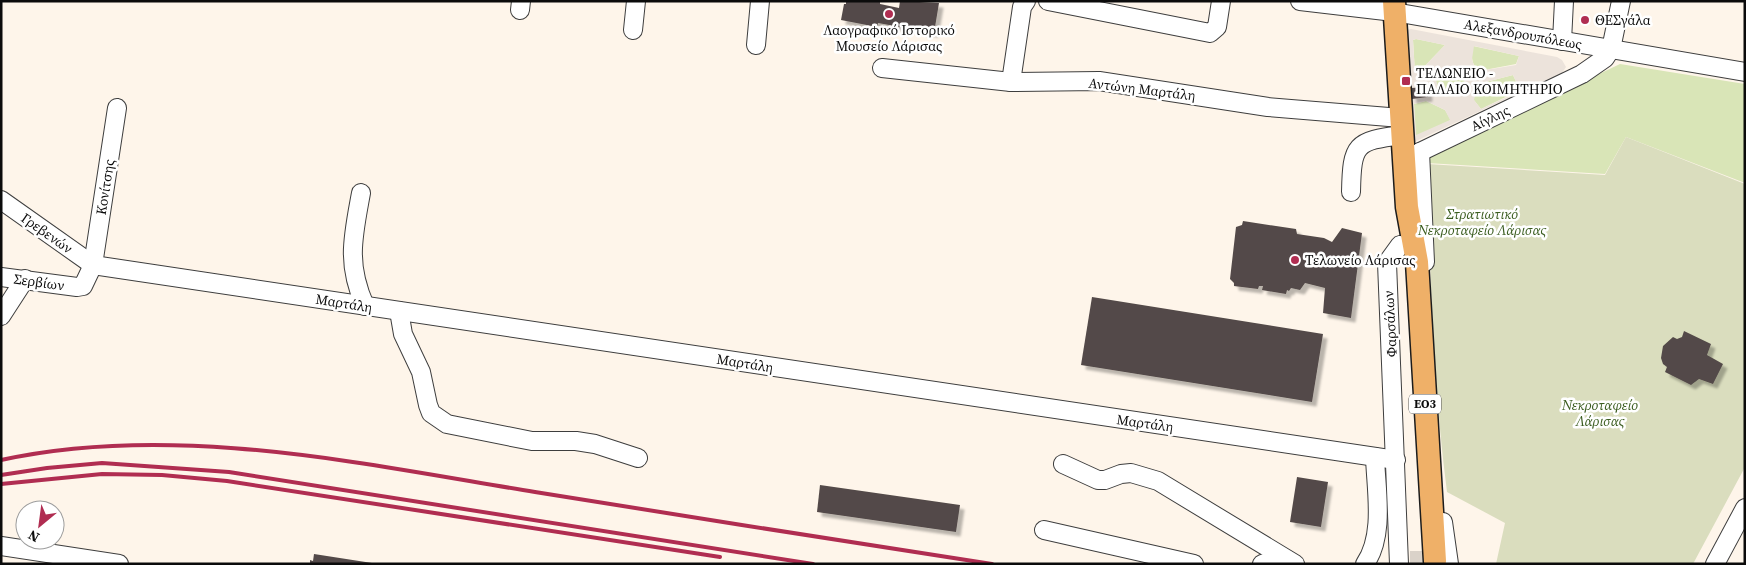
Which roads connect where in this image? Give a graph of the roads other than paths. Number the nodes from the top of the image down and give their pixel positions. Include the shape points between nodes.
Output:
1 (636, 1) edge
2 (760, 1) edge
3 (1026, 1) edge
4 (1048, 1) edge
5 (1221, 1) edge
6 (1300, 1) edge
7 (1564, 1) edge
8 (1621, 1) edge
9 (1394, 7) edge
10 (633, 30) dead end
11 (1562, 41) junction
12 (756, 46) dead end
13 (1611, 49) junction
14 (882, 68) dead end
15 (1745, 72) edge
16 (1011, 82) junction
17 (117, 108) dead end
18 (1402, 127) junction
19 (1420, 152) junction
20 (1405, 169) junction
21 (1351, 192) dead end
22 (361, 193) dead end
23 (1, 200) edge
24 (1408, 246) junction
25 (93, 265) junction
26 (1, 277) edge
27 (25, 279) junction
28 (365, 306) junction
29 (399, 311) junction
30 (1, 316) edge
31 (1375, 457) junction
32 (638, 458) dead end
33 (1396, 460) junction
34 (1063, 464) dead end
35 (1377, 506) junction
36 (1399, 506) junction
37 (1745, 508) edge
38 (1044, 530) dead end
39 (1, 546) edge
40 (38, 558) edge
41 (1423, 558) edge
42 (1291, 562) edge
43 (119, 564) edge
44 (1194, 564) edge
45 (1262, 564) edge
46 (1365, 564) edge
47 (1715, 564) edge

1 - 10 street
2 - 12 street
3 - 16 street via 1022,7
4 - 5 street via 1210,33 1217,27
6 - 9 street, Αλεξανδρουπόλεως
7 - 11 street
8 - 13 street
9 - 11 street, Αλεξανδρουπόλεως
9 - 18 main road, ΕΟ3
11 - 13 street, Αλεξανδρουπόλεως
13 - 15 street, Αλεξανδρουπόλεως
13 - 19 street, Αίγλης via 1605,58 1582,74
14 - 16 street, Αντώνη Μαρτάλη
16 - 18 street, Αντώνη Μαρτάλη via 1099,81
17 - 25 street, Κονίτσης
18 - 20 main road, ΕΟ3
18 - 21 street via 1360,147 1352,160
19 - 20 street, Αίγλης
19 - 41 street via 1425,266
20 - 24 main road, ΕΟ3
22 - 28 street via 352,242 353,273
23 - 25 street, Γρεβενών
24 - 33 street, Φαρσάλων via 1388,263
24 - 41 main road, Φαρσάλων / ΕΟ3
25 - 27 street, Σερβίων via 83,286 77,288
25 - 28 street, Μαρτάλη
26 - 27 street, Σερβίων
27 - 30 street
28 - 29 street, Μαρτάλη
29 - 31 street, Μαρτάλη
29 - 32 street via 403,334 421,372 428,405 446,424 532,441 595,444
31 - 33 street, Μαρτάλη
31 - 35 street
33 - 36 street, Φαρσάλων
34 - 42 street via 1098,480 1131,473 1158,481
35 - 36 street
35 - 46 street via 1376,535
36 - 41 street, Φαρσάλων
37 - 47 street
38 - 44 street
39 - 40 street
40 - 43 street
42 - 45 street via 1274,560

